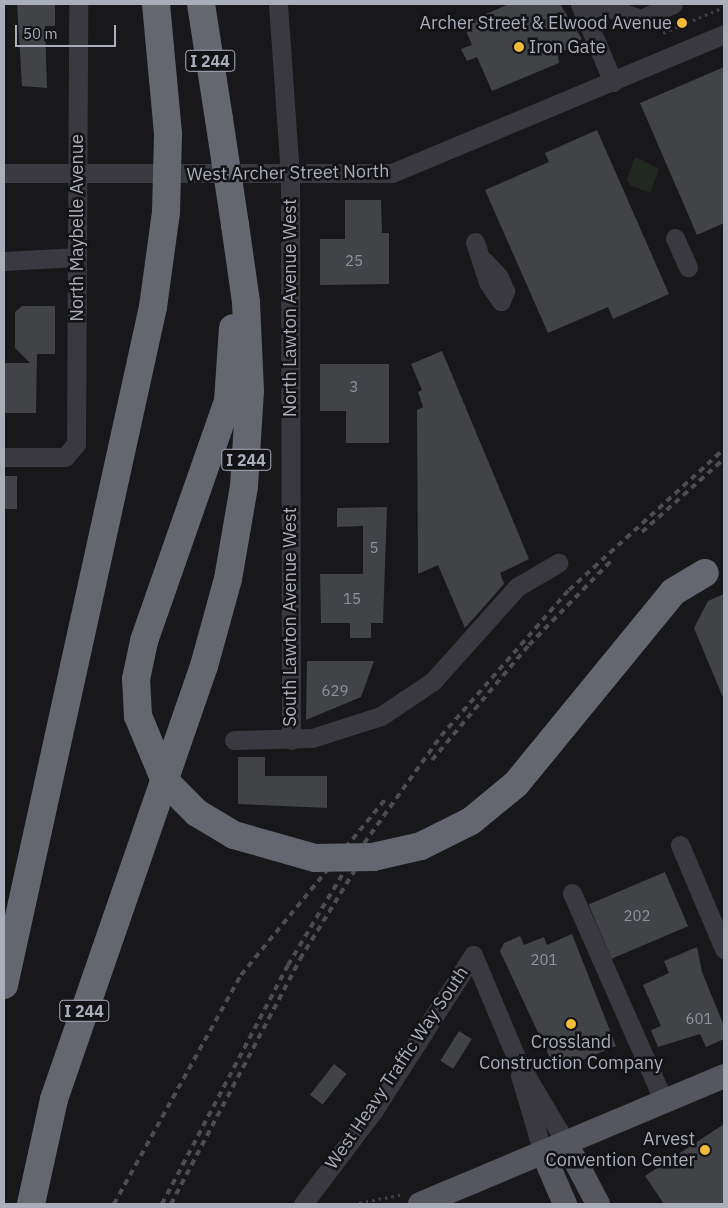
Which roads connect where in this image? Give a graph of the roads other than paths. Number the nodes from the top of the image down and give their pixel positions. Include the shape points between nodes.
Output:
1 (78, 4) edge
2 (156, 4) edge
3 (201, 4) edge
4 (278, 4) edge
5 (673, 4) edge
6 (581, 8) edge
7 (724, 34) edge
8 (613, 82) junction
9 (4, 173) edge
10 (78, 174) junction
11 (290, 174) junction
12 (237, 238) junction
13 (675, 238) dead end
14 (475, 242) dead end
15 (77, 257) junction
16 (4, 261) edge
17 (484, 261) dead end
18 (688, 267) dead end
19 (4, 457) edge
20 (290, 493) joint
21 (558, 563) dead end
22 (705, 573) dead end
23 (234, 740) dead end
24 (291, 740) junction
25 (680, 845) dead end
26 (572, 893) dead end
27 (724, 949) edge
28 (4, 985) edge
29 (518, 1062) junction
30 (724, 1076) edge
31 (724, 1088) edge
32 (687, 1092) junction
33 (664, 1102) junction
34 (566, 1143) junction
35 (543, 1153) junction
36 (31, 1204) edge
37 (303, 1204) edge
38 (420, 1204) edge
39 (565, 1204) edge
40 (598, 1204) edge

1 - 10 street, North Maybelle Avenue
2 - 28 highway, I 244, bridge via 168,134 166,212 153,307
3 - 12 highway, I 244, bridge
4 - 11 street, North Lawton Avenue West
5 - 6 street via 641,19 601,5
6 - 8 street
7 - 8 street, West Archer Street North
8 - 11 street, West Archer Street North via 392,174
9 - 10 street, West Archer Street North
10 - 11 street, West Archer Street North
10 - 15 street, North Maybelle Avenue
11 - 20 street, North Lawton Avenue West
12 - 22 highway, bridge via 228,400 144,641 136,679 138,716 165,781 196,813 234,836 315,858 372,857 421,846 471,821 516,784 673,592
12 - 36 highway, I 244 via 250,391 244,486 228,579 204,666 65,1064 38,1162
13 - 18 street
14 - 17 street
15 - 16 street
15 - 19 street, North Maybelle Avenue via 73,452 61,458
20 - 24 street, South Lawton Avenue West
21 - 24 street via 517,587 452,662 417,694 381,716 330,734
23 - 24 street
25 - 27 street
26 - 33 street
29 - 34 street
29 - 35 street
29 - 37 street, West Heavy Traffic Way South via 473,955 374,1110
30 - 32 main road
31 - 32 street
32 - 33 main road
33 - 34 main road
34 - 35 main road
34 - 40 main road
35 - 38 main road
35 - 39 main road

